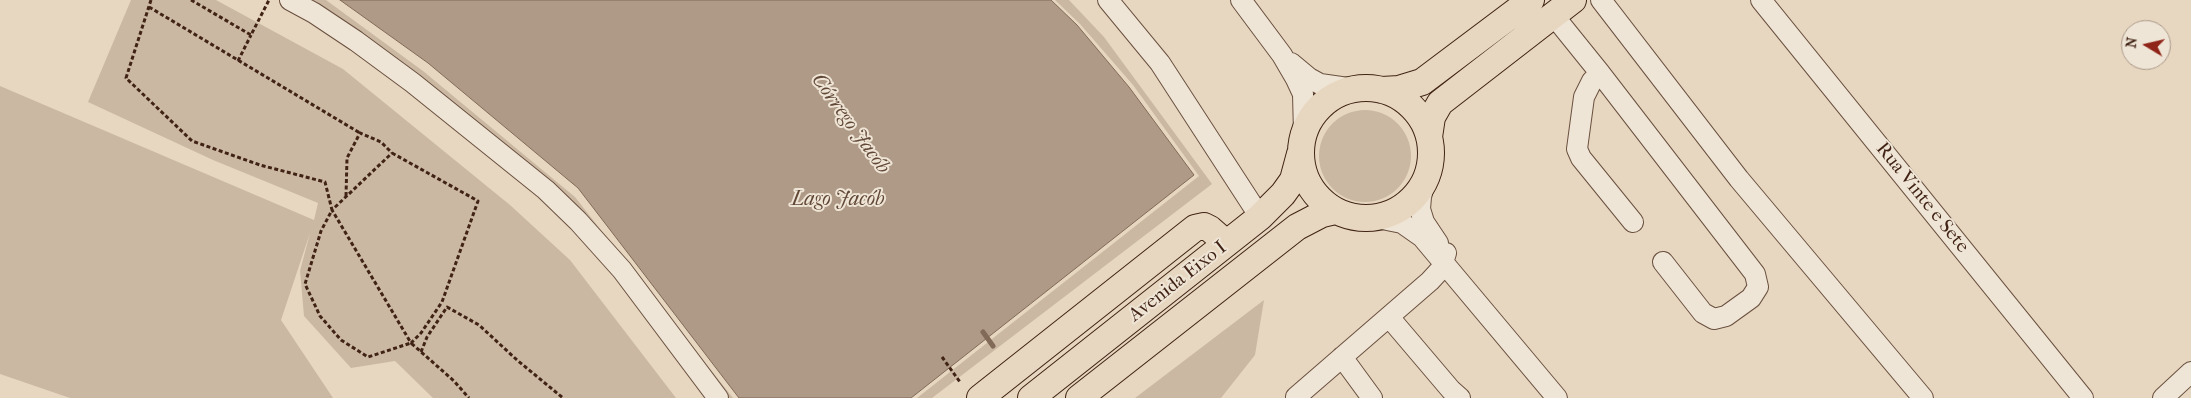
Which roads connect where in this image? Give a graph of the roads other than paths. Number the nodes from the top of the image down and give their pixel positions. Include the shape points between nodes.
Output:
1 (290, 0) edge
2 (1108, 0) edge
3 (1241, 0) edge
4 (1531, 0) edge
5 (1573, 0) edge
6 (1601, 0) edge
7 (1761, 0) edge
8 (1554, 16) junction
9 (1282, 55) junction
10 (1600, 73) junction
11 (1354, 89) junction
12 (1382, 90) junction
13 (1429, 137) junction
14 (1303, 141) junction
15 (1425, 180) junction
16 (1336, 211) junction
17 (1260, 217) junction
18 (1376, 218) junction
19 (1633, 222) dead end
20 (1226, 243) junction
21 (1445, 258) junction
22 (1663, 262) dead end
23 (1389, 316) junction
24 (1342, 357) junction
25 (2191, 372) edge
26 (1296, 397) edge
27 (718, 398) edge
28 (980, 398) edge
29 (1031, 398) edge
30 (1079, 398) edge
31 (1372, 398) edge
32 (1460, 398) edge
33 (1557, 398) edge
34 (1923, 398) edge
35 (2082, 398) edge
36 (2163, 398) edge

1 - 27 street via 330,23 387,64 546,190 613,259
2 - 17 street via 1160,63
3 - 9 street
4 - 12 main road via 1422,82 1399,90
5 - 8 main road
6 - 34 street via 1739,179
7 - 35 street, Rua Vinte e Sete
8 - 10 street
8 - 13 main road via 1440,103 1432,117
9 - 11 street via 1320,84
9 - 14 street via 1303,94
10 - 19 street via 1584,97 1577,149
10 - 22 street via 1755,274 1758,287 1745,303 1726,316 1714,319 1703,313
11 - 12 main road
11 - 14 main road via 1332,95 1322,103 1309,118
12 - 13 main road via 1401,98 1415,110
13 - 15 main road via 1431,159
14 - 16 main road via 1305,179 1323,202
14 - 17 main road, Avenida Eixo I via 1293,180
15 - 18 main road via 1405,205
15 - 21 street via 1420,209
16 - 18 main road via 1356,218
16 - 30 main road, Avenida Eixo I via 1296,227
17 - 20 main road, Avenida Eixo I
18 - 21 street via 1397,221 1412,228
20 - 28 main road via 1207,227 1195,228
20 - 29 main road, Avenida Eixo I
21 - 23 street via 1430,281
21 - 33 street via 1491,321
23 - 24 street
23 - 32 street
24 - 26 street
24 - 31 street
25 - 36 street

